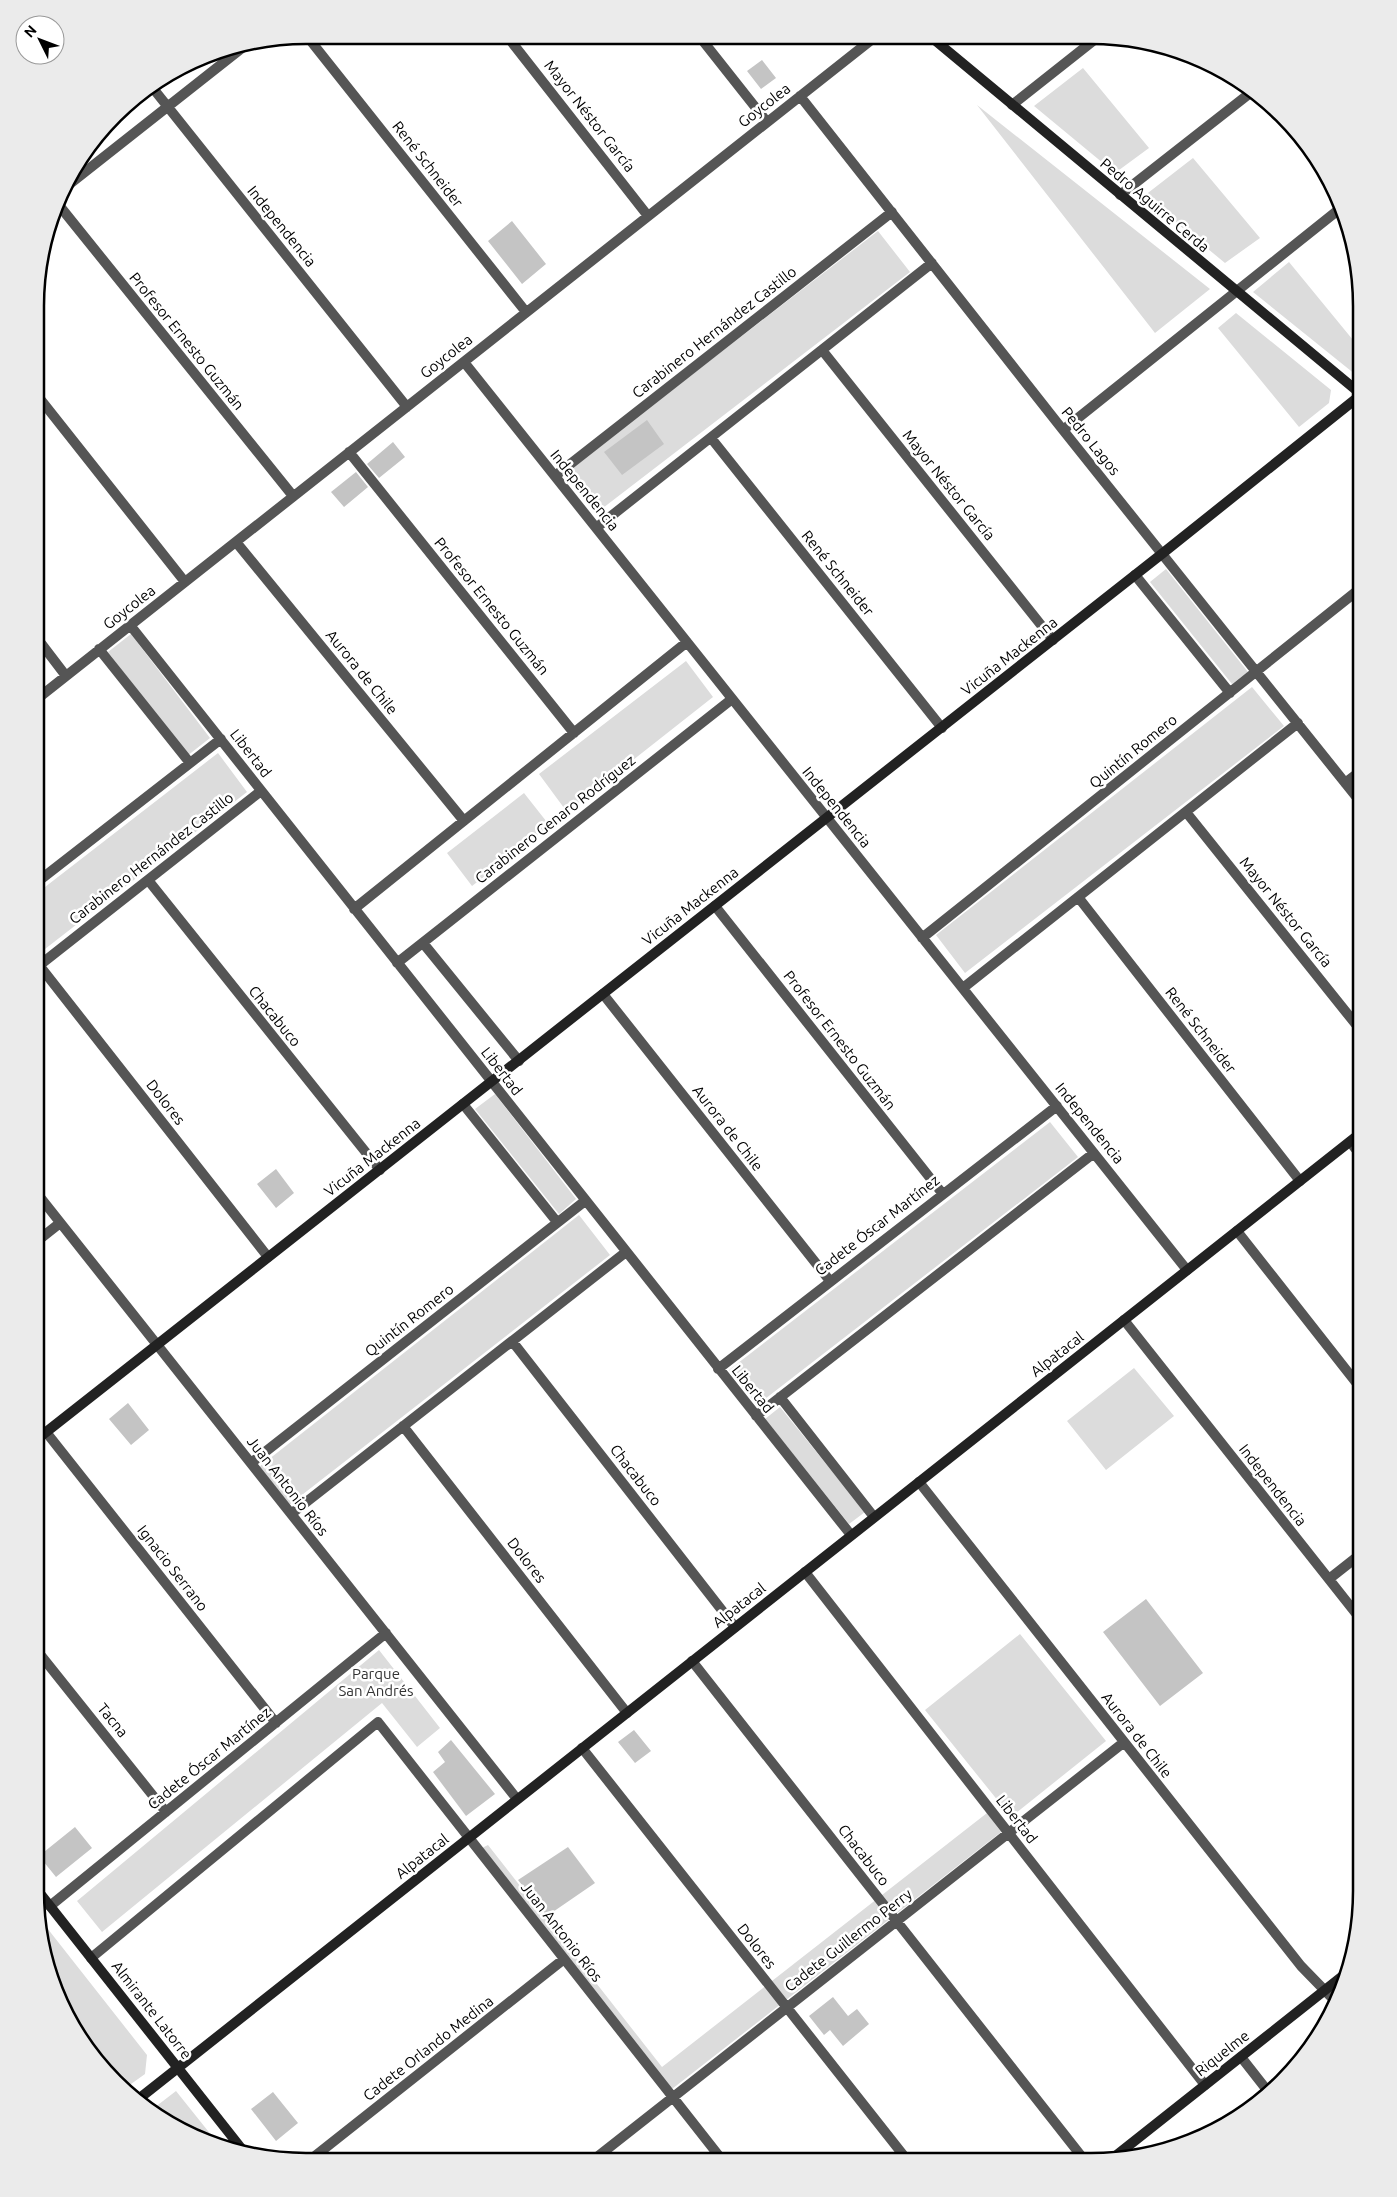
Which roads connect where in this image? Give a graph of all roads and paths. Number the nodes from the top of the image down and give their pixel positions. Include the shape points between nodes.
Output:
1 (313, 44) edge
2 (513, 44) edge
3 (705, 44) edge
4 (866, 44) edge
5 (939, 44) edge
6 (1089, 44) edge
7 (234, 54) edge
8 (155, 91) edge
9 (1247, 95) edge
10 (800, 96) junction
11 (1012, 105) junction
12 (167, 107) junction
13 (767, 122) junction
14 (78, 178) edge
15 (1120, 195) junction
16 (62, 209) edge
17 (892, 212) junction
18 (1336, 212) edge
19 (648, 216) junction
20 (932, 263) junction
21 (1237, 292) junction
22 (526, 312) junction
23 (822, 350) junction
24 (464, 362) junction
25 (1353, 387) edge
26 (1353, 401) edge
27 (44, 404) edge
28 (407, 406) junction
29 (1063, 430) junction
30 (710, 438) junction
31 (349, 452) junction
32 (555, 476) junction
33 (293, 496) junction
34 (596, 528) junction
35 (236, 542) junction
36 (1163, 553) junction
37 (1135, 575) junction
38 (185, 582) junction
39 (1353, 595) edge
40 (130, 625) junction
41 (1053, 640) junction
42 (687, 642) junction
43 (44, 647) edge
44 (100, 649) junction
45 (1257, 671) junction
46 (66, 676) junction
47 (44, 693) edge
48 (1230, 693) junction
49 (732, 699) junction
50 (1298, 724) junction
51 (942, 728) junction
52 (574, 733) junction
53 (221, 739) junction
54 (190, 764) junction
55 (1353, 777) edge
56 (1345, 783) junction
57 (261, 791) junction
58 (1353, 793) edge
59 (1186, 812) junction
60 (827, 818) junction
61 (464, 821) junction
62 (44, 877) edge
63 (148, 880) junction
64 (1078, 897) junction
65 (715, 906) junction
66 (354, 908) junction
67 (922, 938) junction
68 (423, 943) junction
69 (44, 961) edge
70 (397, 963) junction
71 (44, 974) edge
72 (963, 988) junction
73 (603, 994) junction
74 (1353, 1021) edge
75 (518, 1061) junction
76 (491, 1082) junction
77 (463, 1104) junction
78 (1056, 1106) junction
79 (1353, 1140) edge
80 (1350, 1142) junction
81 (1353, 1146) edge
82 (1094, 1152) junction
83 (380, 1170) junction
84 (1300, 1181) junction
85 (942, 1193) junction
86 (585, 1201) junction
87 (44, 1202) edge
88 (557, 1222) junction
89 (60, 1223) junction
90 (1237, 1231) junction
91 (44, 1236) edge
92 (626, 1252) junction
93 (268, 1257) junction
94 (1187, 1270) junction
95 (830, 1281) junction
96 (1124, 1320) junction
97 (512, 1341) junction
98 (157, 1345) junction
99 (718, 1369) junction
100 (1353, 1379) edge
101 (780, 1397) junction
102 (756, 1416) junction
103 (403, 1426) junction
104 (46, 1432) joint
105 (251, 1463) junction
106 (919, 1482) junction
107 (291, 1514) junction
108 (874, 1517) junction
109 (851, 1535) junction
110 (1353, 1560) edge
111 (805, 1572) junction
112 (1329, 1579) junction
113 (1353, 1610) edge
114 (735, 1627) junction
115 (386, 1633) junction
116 (44, 1659) edge
117 (692, 1662) junction
118 (627, 1713) junction
119 (276, 1723) junction
120 (1123, 1742) junction
121 (582, 1748) junction
122 (517, 1799) junction
123 (166, 1812) junction
124 (1008, 1833) junction
125 (469, 1838) junction
126 (44, 1898) edge
127 (50, 1906) junction
128 (896, 1921) junction
129 (91, 1958) junction
130 (564, 1959) junction
131 (1337, 1980) edge
132 (1325, 1990) junction
133 (1331, 1996) edge
134 (786, 2008) junction
135 (1241, 2057) junction
136 (178, 2068) junction
137 (1205, 2085) junction
138 (1265, 2087) edge
139 (142, 2096) edge
140 (673, 2097) junction
141 (238, 2144) edge
142 (1121, 2152) edge
143 (319, 2153) edge
144 (602, 2153) edge
145 (717, 2153) edge
146 (901, 2153) edge
147 (1079, 2153) edge

1 - 22 street, René Schneider
2 - 19 street, Mayor Néstor García
3 - 13 street
4 - 10 street, Goycolea
5 - 11 main road, Pedro Aguirre Cerda
6 - 11 street
7 - 12 street
8 - 12 street, Independencia
9 - 15 street
10 - 13 street, Goycolea
10 - 17 street, Pedro Lagos
11 - 15 main road, Pedro Aguirre Cerda
12 - 14 street
12 - 28 street, Independencia
13 - 19 street, Goycolea
15 - 21 main road, Pedro Aguirre Cerda
16 - 33 street, Profesor Ernesto Guzmán
17 - 20 street, Pedro Lagos
17 - 32 street, Carabinero Hernández Castillo
18 - 21 street
19 - 22 street, Goycolea
20 - 23 street
20 - 29 street, Pedro Lagos
21 - 25 main road, Pedro Aguirre Cerda
21 - 29 street
22 - 24 street, Goycolea
23 - 30 street
23 - 41 street, Mayor Néstor García
24 - 28 street, Goycolea
24 - 32 street, Independencia
26 - 36 main road, Vicuña Mackenna
27 - 38 street
28 - 31 street, Goycolea
29 - 36 street, Pedro Lagos
30 - 34 street
30 - 51 street, René Schneider
31 - 33 street, Goycolea
31 - 52 street, Profesor Ernesto Guzmán
32 - 34 street, Independencia
33 - 35 street, Goycolea
34 - 42 street, Independencia
35 - 38 street, Goycolea
35 - 61 street, Aurora de Chile
36 - 37 main road, Vicuña Mackenna
36 - 45 street, Pedro Lagos
37 - 41 main road, Vicuña Mackenna
37 - 48 street
38 - 40 street, Goycolea
39 - 45 street, Quintín Romero
40 - 44 street, Goycolea
40 - 53 street, Libertad
41 - 51 main road, Vicuña Mackenna
42 - 49 street, Independencia
42 - 52 street
43 - 46 street
44 - 46 street, Goycolea
44 - 54 street
45 - 48 street, Quintín Romero
45 - 50 street, Pedro Lagos
46 - 47 street, Goycolea
48 - 67 street, Quintín Romero
49 - 60 street, Independencia
49 - 68 street, Carabinero Genaro Rodríguez
50 - 56 street, Pedro Lagos
50 - 59 street
51 - 60 main road, Vicuña Mackenna
52 - 61 street
53 - 54 street
53 - 57 street, Libertad
54 - 62 street
55 - 56 street
56 - 58 street, Pedro Lagos
57 - 63 street, Carabinero Hernández Castillo
57 - 66 street, Libertad
59 - 64 street
59 - 74 street, Mayor Néstor García
60 - 65 main road, Vicuña Mackenna
60 - 67 street, Independencia
61 - 66 street
63 - 69 street, Carabinero Hernández Castillo
63 - 83 street, Chacabuco
64 - 72 street
64 - 84 street, René Schneider
65 - 73 main road, Vicuña Mackenna
65 - 85 street, Profesor Ernesto Guzmán
66 - 70 street, Libertad
67 - 72 street, Independencia
68 - 70 street, Carabinero Genaro Rodríguez
68 - 75 street, Libertad
70 - 76 street, Libertad
71 - 93 street, Dolores
72 - 78 street, Independencia
73 - 75 main road, Vicuña Mackenna
73 - 95 street, Aurora de Chile
75 - 76 main road, Vicuña Mackenna
76 - 77 main road, Vicuña Mackenna
76 - 86 street, Libertad
77 - 83 main road, Vicuña Mackenna
77 - 88 street
78 - 82 street, Independencia
78 - 85 street, Cadete Óscar Martínez
79 - 80 main road, Alpatacal
80 - 81 street
80 - 84 main road, Alpatacal
82 - 94 street, Independencia
82 - 101 street
83 - 93 main road, Vicuña Mackenna
84 - 90 main road, Alpatacal
85 - 95 street, Cadete Óscar Martínez
86 - 88 street, Quintín Romero
86 - 92 street, Libertad
87 - 89 street, Juan Antonio Ríos
88 - 105 street, Quintín Romero
89 - 91 street
89 - 98 street, Juan Antonio Ríos
90 - 94 main road, Alpatacal
90 - 100 street
92 - 97 street
92 - 99 street, Libertad
93 - 98 main road, Vicuña Mackenna
94 - 96 main road, Alpatacal
95 - 99 street, Cadete Óscar Martínez
96 - 106 main road, Alpatacal
96 - 112 street, Independencia
97 - 103 street
97 - 114 street, Chacabuco
98 - 104 main road, Vicuña Mackenna
98 - 105 street, Juan Antonio Ríos
99 - 102 street, Libertad
101 - 102 street
101 - 108 street, Libertad
102 - 109 street, Libertad
103 - 107 street
103 - 118 street, Dolores
104 - 119 street, Ignacio Serrano
105 - 107 street, Juan Antonio Ríos
106 - 108 main road, Alpatacal
106 - 120 street, Aurora de Chile
107 - 115 street, Juan Antonio Ríos
108 - 109 main road, Alpatacal
109 - 111 main road, Alpatacal
110 - 112 street
111 - 114 main road, Alpatacal
111 - 124 street, Libertad
112 - 113 street, Independencia
114 - 117 main road, Alpatacal
115 - 119 street, Cadete Óscar Martínez
115 - 122 street, Juan Antonio Ríos
116 - 123 street, Tacna
117 - 118 main road, Alpatacal
117 - 128 street, Chacabuco
118 - 121 main road, Alpatacal
119 - 123 street, Cadete Óscar Martínez
120 - 124 street, Cadete Guillermo Perry
120 - 132 street, Aurora de Chile via 1301,1966
121 - 122 main road, Alpatacal
121 - 134 street, Dolores
122 - 125 main road, Alpatacal
123 - 127 street, Cadete Óscar Martínez
124 - 128 street, Cadete Guillermo Perry
124 - 137 street, Libertad
125 - 129 street, Juan Antonio Ríos via 378,1722
125 - 130 street, Juan Antonio Ríos
125 - 136 main road, Alpatacal
126 - 127 main road, Almirante Latorre
127 - 129 main road, Almirante Latorre
128 - 134 street, Cadete Guillermo Perry
128 - 147 street, Chacabuco
129 - 136 main road, Almirante Latorre
130 - 140 street, Juan Antonio Ríos
130 - 143 street, Cadete Orlando Medina
131 - 132 main road, Riquelme
132 - 133 street, Aurora de Chile
132 - 135 main road, Riquelme
134 - 140 street, Cadete Guillermo Perry
134 - 146 street, Dolores
135 - 137 main road, Riquelme
135 - 138 street
136 - 139 main road, Alpatacal
136 - 141 main road, Almirante Latorre
137 - 142 main road, Riquelme
140 - 144 street, Cadete Guillermo Perry
140 - 145 street, Juan Antonio Ríos

